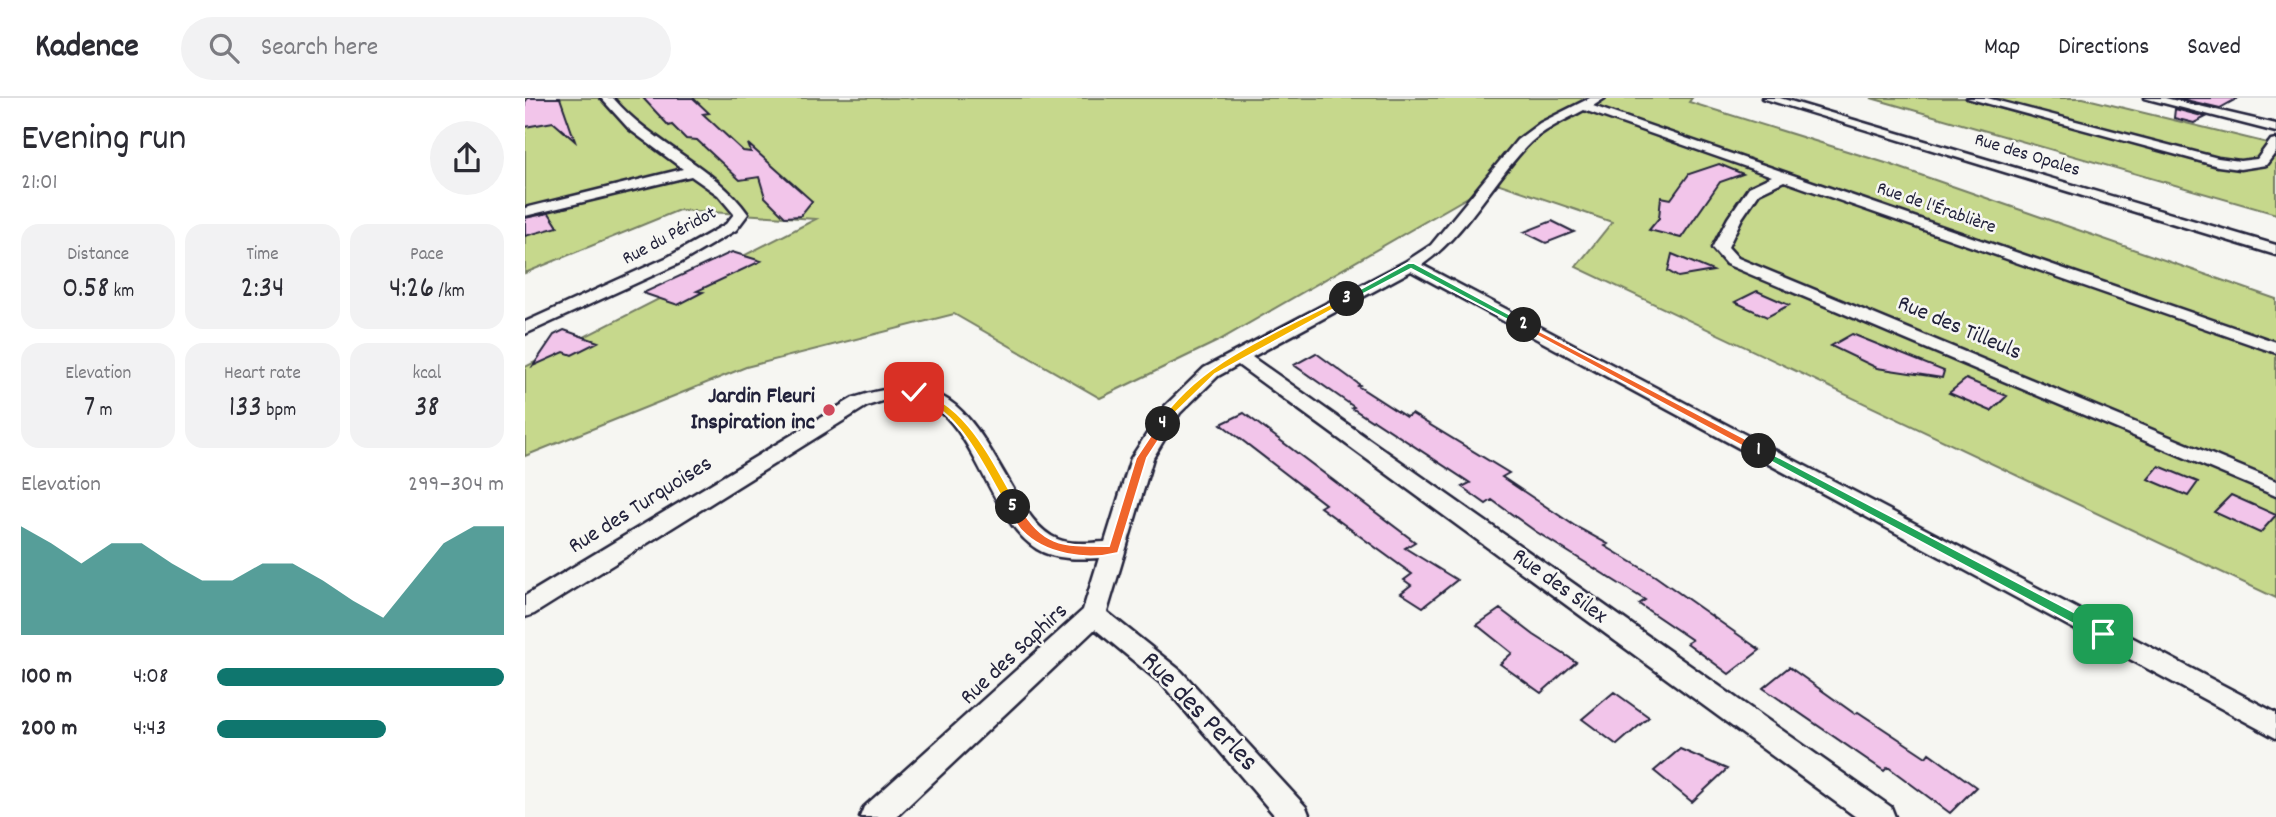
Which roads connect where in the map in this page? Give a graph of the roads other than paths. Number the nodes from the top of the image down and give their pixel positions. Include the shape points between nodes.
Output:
1 (607, 98) edge
2 (1768, 98) edge
3 (1973, 98) edge
4 (2150, 98) edge
5 (1591, 102) edge
6 (2276, 128) edge
7 (2276, 143) edge
8 (694, 172) junction
9 (1784, 176) junction
10 (525, 212) edge
11 (2276, 250) edge
12 (1411, 265) junction
13 (525, 329) edge
14 (2276, 348) edge
15 (1238, 356) junction
16 (2276, 489) edge
17 (1114, 550) junction
18 (525, 608) edge
19 (1094, 615) junction
20 (2276, 726) edge
21 (1291, 815) edge
22 (875, 817) edge
23 (1880, 817) edge

1 - 8 street, Rue du Péridot via 660,148
2 - 11 street, Rue des Opales
3 - 7 street via 2218,162 2260,162
4 - 6 street
5 - 9 street, Rue de l'Érablière
5 - 12 street, Rue des Saphirs via 1522,143 1436,248
8 - 10 street
8 - 13 street, Rue du Péridot via 719,186 733,202 741,214 731,227 674,260
9 - 14 street, Rue de l'Érablière
9 - 16 street, Rue des Tilleuls via 1754,190 1735,218 1720,248 1731,261
12 - 15 street, Rue des Saphirs
12 - 20 street
15 - 17 street, Rue des Saphirs via 1211,372 1172,410 1142,458
15 - 23 street, Rue des Silex
17 - 18 street, Rue des Turquoises via 1048,545 1026,528 964,424 933,398 902,392 860,402
17 - 19 street, Rue des Saphirs
19 - 21 street, Rue des Perles via 1172,678
19 - 22 street, Rue des Saphirs

